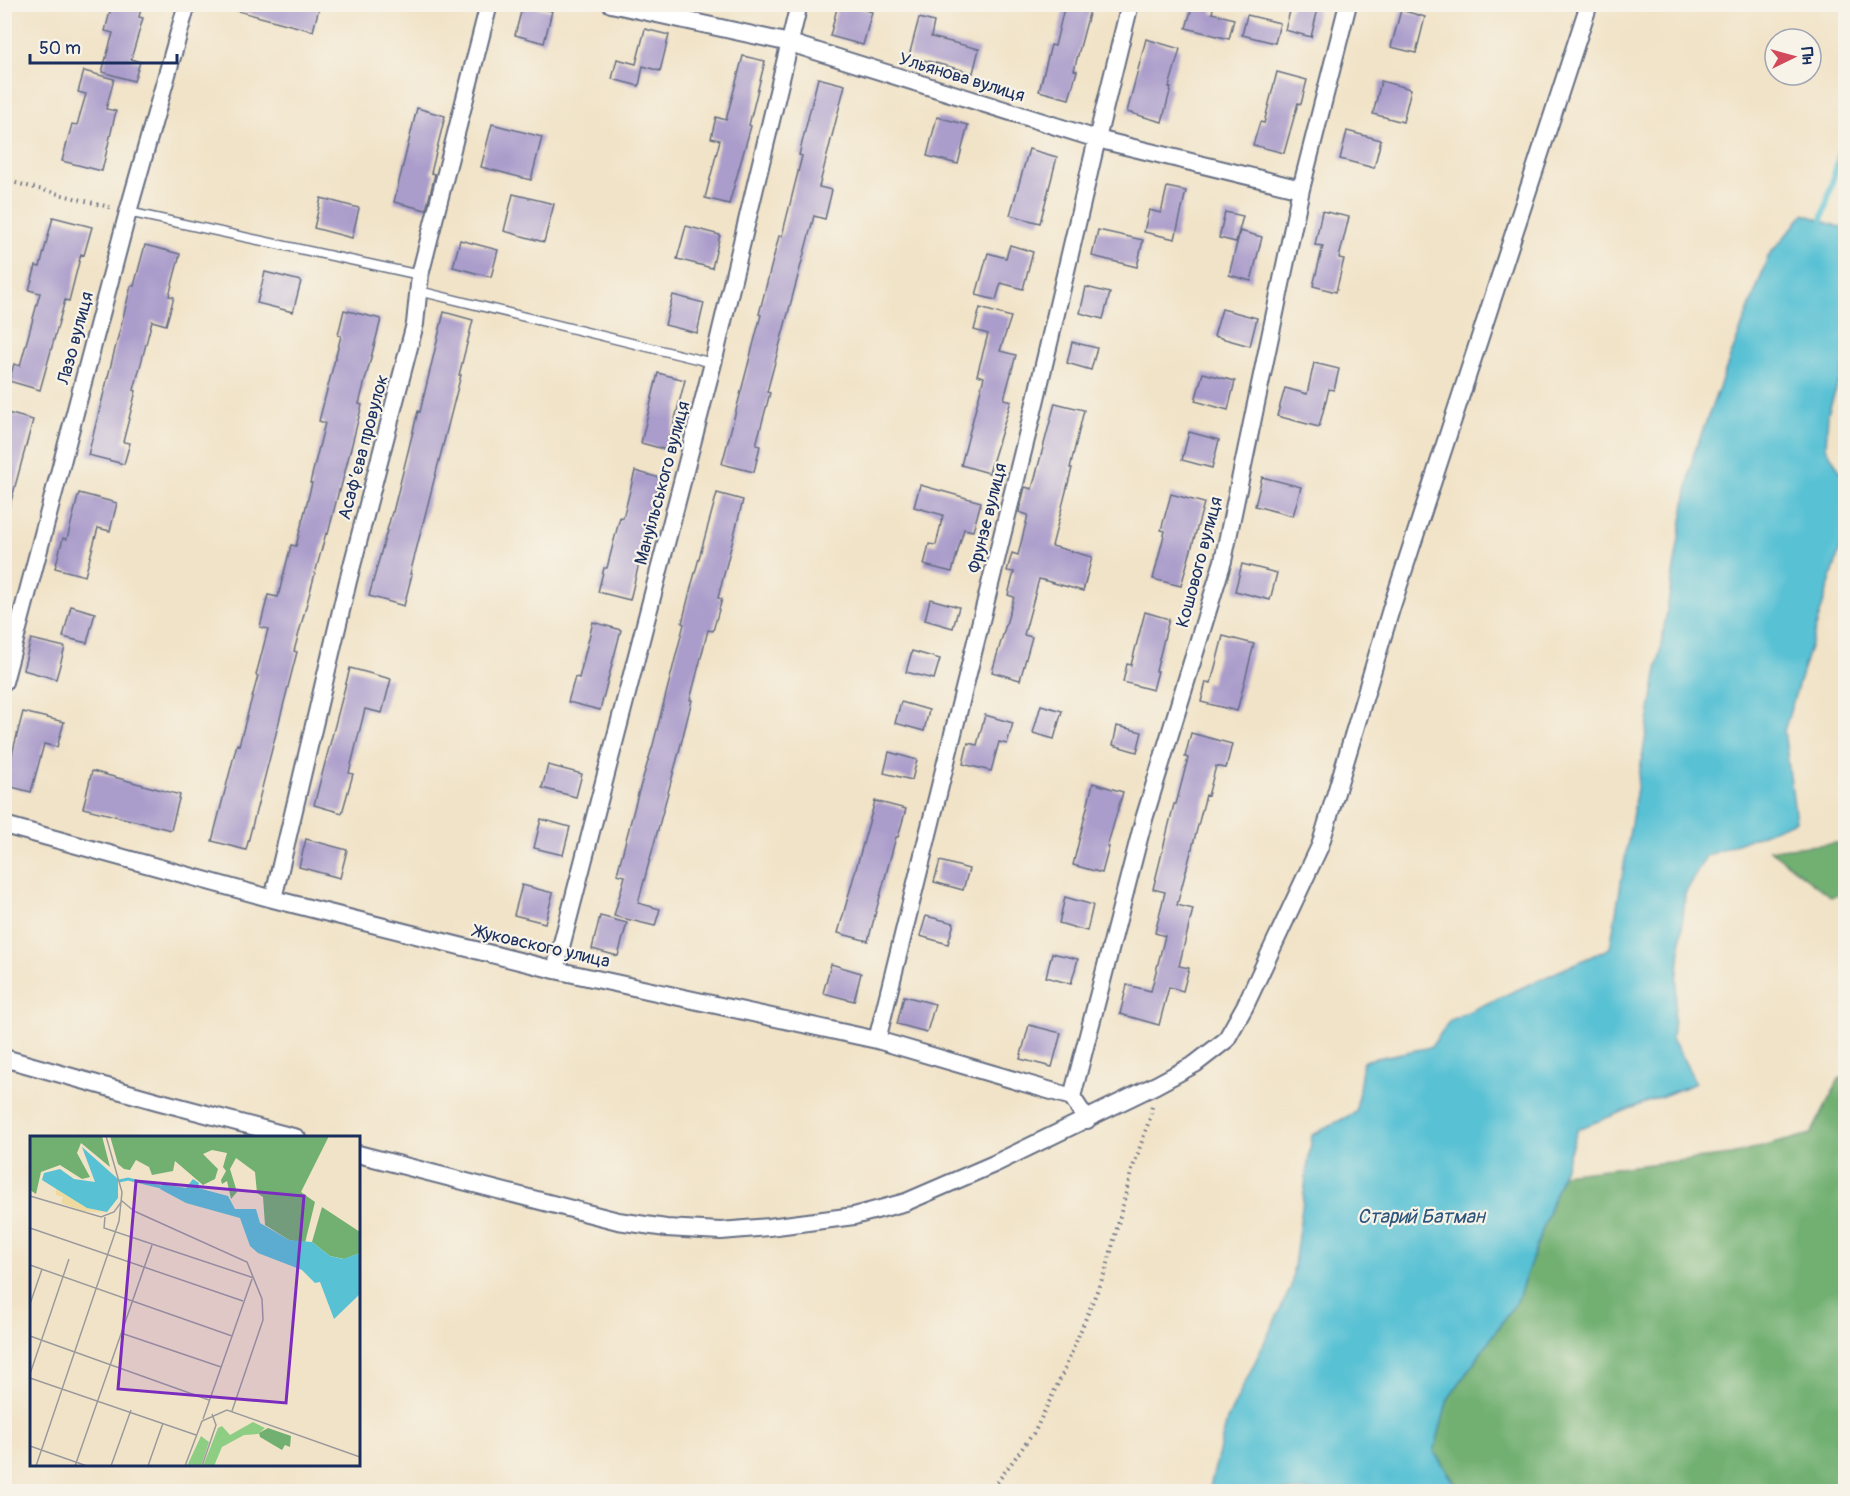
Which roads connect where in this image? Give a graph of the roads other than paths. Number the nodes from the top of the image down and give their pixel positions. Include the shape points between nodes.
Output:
1 (187, 4) edge
2 (489, 4) edge
3 (611, 4) edge
4 (799, 4) edge
5 (1130, 4) edge
6 (1348, 4) edge
7 (1589, 4) edge
8 (790, 43) junction
9 (1097, 139) junction
10 (1301, 189) junction
11 (128, 212) junction
12 (420, 283) junction
13 (713, 363) junction
14 (4, 681) edge
15 (4, 825) edge
16 (273, 899) junction
17 (555, 970) junction
18 (878, 1040) junction
19 (4, 1058) edge
20 (1072, 1097) junction
21 (1087, 1120) junction
22 (293, 1136) edge
23 (360, 1155) edge

1 - 11 street, Лазо вулиця
2 - 12 street, Асаф’єва провулок
3 - 8 street, Ульянова вулиця
4 - 8 street, Мануільського вулиця
5 - 9 street, Фрунзе вулиця
6 - 10 street, Кошового вулиця
7 - 21 street via 1391,609 1320,846 1226,1040 1195,1064
8 - 9 street, Ульянова вулиця
8 - 13 street, Мануільського вулиця
9 - 10 street, Ульянова вулиця
9 - 18 street, Фрунзе вулиця
10 - 20 street, Кошового вулиця via 1223,561 1144,819
11 - 12 lane
11 - 14 street, Лазо вулиця
12 - 13 lane
12 - 16 street, Асаф’єва провулок via 416,324 348,581
13 - 17 street, Мануільського вулиця
15 - 16 street, Жуковского улица
16 - 17 street, Жуковского улица
17 - 18 street, Жуковского улица
18 - 20 street, Жуковского улица
19 - 22 street
20 - 21 street
21 - 23 street via 906,1202 854,1216 721,1231 618,1221

